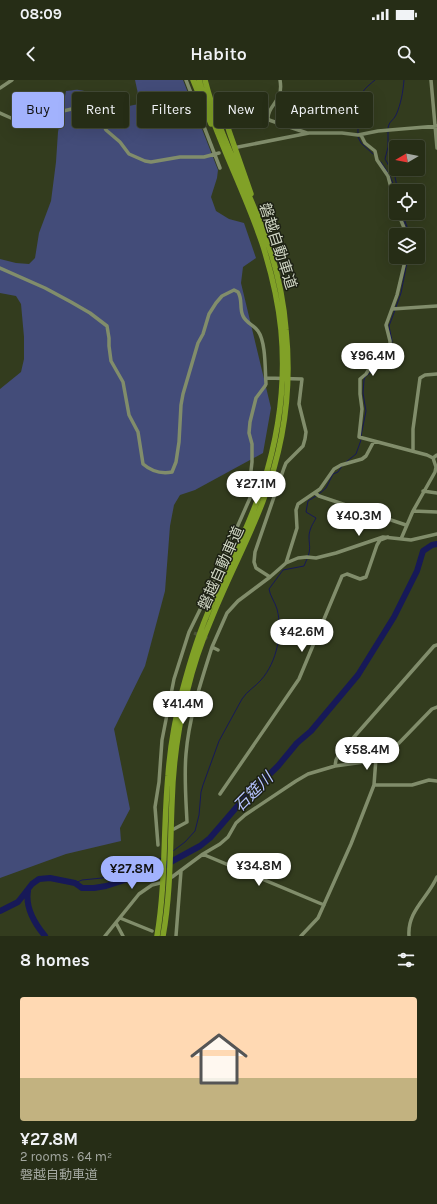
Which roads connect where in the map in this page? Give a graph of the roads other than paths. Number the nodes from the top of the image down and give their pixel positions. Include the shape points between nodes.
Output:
1 (12, 80) edge
2 (186, 80) edge
3 (193, 80) edge
4 (199, 80) edge
5 (205, 80) edge
6 (280, 80) edge
7 (431, 80) edge
8 (0, 88) edge
9 (0, 113) edge
10 (436, 126) edge
11 (228, 128) edge
12 (308, 134) junction
13 (361, 135) junction
14 (221, 142) junction
15 (238, 147) dead end
16 (437, 148) edge
17 (219, 154) dead end
18 (214, 155) junction
19 (220, 168) dead end
20 (390, 184) edge
21 (258, 217) junction
22 (404, 264) edge
23 (0, 268) edge
24 (437, 306) edge
25 (392, 309) junction
26 (437, 374) edge
27 (267, 378) junction
28 (374, 441) junction
29 (413, 451) junction
30 (435, 457) edge
31 (424, 491) junction
32 (316, 493) junction
33 (437, 493) edge
34 (413, 511) junction
35 (437, 512) edge
36 (406, 525) junction
37 (437, 534) edge
38 (388, 537) junction
39 (401, 539) junction
40 (286, 563) junction
41 (270, 577) junction
42 (189, 632) junction
43 (194, 634) tunnel mouth
44 (209, 639) tunnel mouth
45 (214, 640) junction
46 (437, 645) edge
47 (212, 647) junction
48 (218, 650) dead end
49 (437, 708) edge
50 (376, 758) junction
51 (335, 766) junction
52 (437, 781) edge
53 (374, 785) junction
54 (220, 794) dead end
55 (166, 833) junction
56 (158, 845) dead end
57 (203, 854) junction
58 (180, 871) junction
59 (437, 877) edge
60 (166, 878) junction
61 (324, 905) junction
62 (120, 918) junction
63 (116, 923) junction
64 (152, 931) dead end
65 (104, 936) edge
66 (123, 936) edge
67 (157, 936) edge
68 (163, 936) edge
69 (176, 936) edge
70 (301, 936) edge
71 (409, 936) edge

1 - 8 street
2 - 18 street
3 - 14 highway via 207,118
4 - 14 highway, 磐越自動車道
5 - 21 highway, 磐越自動車道 via 221,130
6 - 12 street via 281,90 268,114 269,120
7 - 10 street
9 - 18 street via 11,118 26,119 85,106 97,114 106,130 129,154 145,161
10 - 13 street
10 - 16 street
11 - 21 highway
12 - 13 street
12 - 15 street
13 - 20 street via 374,151
14 - 55 highway, 磐越自動車道 via 261,240 272,279 282,342 281,403 273,452 263,485 211,605 190,663 173,735 168,776
17 - 18 street
18 - 19 street
21 - 55 highway, 磐越自動車道 via 273,260 284,308 288,359 286,409 278,453 264,499 211,619 194,665 177,742
22 - 25 street
23 - 27 street via 71,302 107,326 111,362 123,382 129,415 138,432 142,464 152,470 172,472 179,442 183,394 198,344 216,303 229,292 238,292 243,317 262,337
24 - 25 street
25 - 28 street via 386,325 390,343 379,353 360,379 362,409 359,437
26 - 29 street via 420,378 413,429
27 - 41 street via 302,379 299,404 306,432 303,446 286,463 254,556 256,568
27 - 42 street via 266,386 256,398 250,422 250,498 219,571
28 - 29 street
28 - 32 street via 362,459 334,469
29 - 30 street
30 - 31 street via 436,471
31 - 33 street
31 - 34 street
32 - 36 street
32 - 40 street via 297,506 297,528
34 - 35 street
34 - 36 street
36 - 39 street
37 - 39 street via 411,540
38 - 39 street
38 - 40 street via 376,538 348,550 322,557 298,558
38 - 54 street via 380,540 377,545 366,577 362,579 346,574 342,576 300,679
40 - 41 street
41 - 45 street via 238,601 227,613
42 - 43 street
42 - 55 street via 174,679 154,807
44 - 45 street
45 - 47 street
46 - 51 street via 339,754
47 - 48 street
47 - 55 street via 199,687 187,746 185,768 188,822
49 - 50 street via 432,709 399,743
50 - 51 street
50 - 53 street
51 - 57 street via 302,777 270,797 236,823 228,837 220,844
52 - 53 street via 408,785
53 - 61 street
55 - 56 street
55 - 60 highway, 磐越自動車道
57 - 58 street
57 - 61 street
58 - 60 street
58 - 69 street
59 - 71 street via 413,914
60 - 62 street via 139,894
60 - 67 highway, 磐越自動車道
60 - 68 highway, 磐越自動車道
61 - 70 street via 316,921
62 - 63 street
62 - 64 street
63 - 65 street
63 - 66 street

